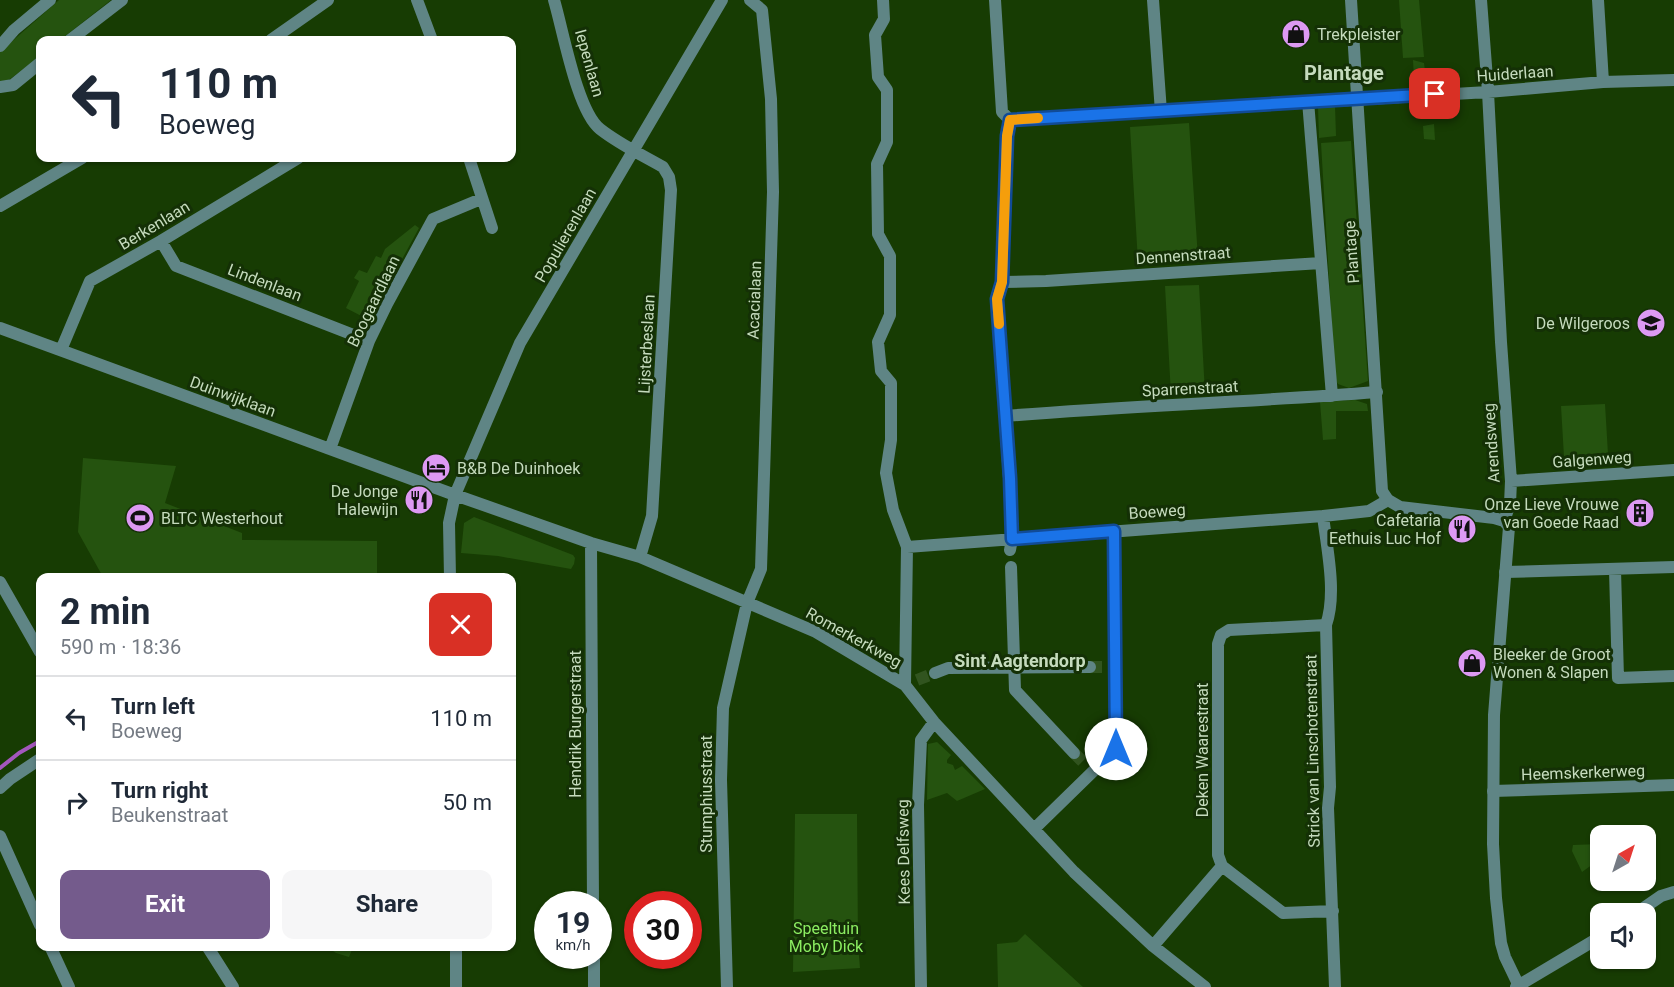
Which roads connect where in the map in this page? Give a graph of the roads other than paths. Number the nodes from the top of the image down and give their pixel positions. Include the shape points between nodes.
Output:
1 (50, 0) edge
2 (122, 0) edge
3 (328, 0) edge
4 (417, 0) edge
5 (555, 0) edge
6 (722, 0) edge
7 (750, 0) edge
8 (883, 0) edge
9 (995, 0) edge
10 (1153, 0) edge
11 (1351, 0) edge
12 (1481, 0) edge
13 (1598, 0) edge
14 (74, 36) edge
15 (277, 36) edge
16 (430, 36) edge
17 (0, 46) edge
18 (36, 66) edge
19 (1674, 80) edge
20 (1603, 82) junction
21 (0, 87) edge
22 (1488, 92) junction
23 (1358, 99) junction
24 (1308, 101) junction
25 (1161, 112) junction
26 (1010, 120) junction
27 (634, 150) junction
28 (75, 162) edge
29 (291, 162) edge
30 (470, 162) edge
31 (481, 199) junction
32 (0, 206) edge
33 (492, 228) dead end
34 (161, 241) junction
35 (1322, 263) junction
36 (1002, 282) junction
37 (0, 328) edge
38 (369, 341) junction
39 (61, 350) junction
40 (1377, 392) junction
41 (1332, 396) junction
42 (1005, 416) junction
43 (330, 449) junction
44 (1674, 470) edge
45 (1511, 481) junction
46 (455, 495) junction
47 (1388, 500) junction
48 (1323, 516) junction
49 (1504, 522) junction
50 (1114, 531) junction
51 (591, 543) junction
52 (1011, 545) junction
53 (908, 547) junction
54 (640, 557) junction
55 (1011, 567) dead end
56 (1674, 567) edge
57 (1614, 570) junction
58 (1505, 572) junction
59 (450, 573) edge
60 (0, 582) edge
61 (747, 603) junction
62 (1326, 625) junction
63 (36, 645) edge
64 (1016, 666) junction
65 (1090, 667) tunnel mouth
66 (935, 673) tunnel mouth
67 (1674, 676) edge
68 (911, 682) junction
69 (934, 722) junction
70 (1074, 753) tunnel mouth
71 (36, 762) edge
72 (1674, 785) edge
73 (0, 789) edge
74 (1493, 791) junction
75 (1034, 829) junction
76 (0, 836) edge
77 (1221, 866) junction
78 (593, 891) edge
79 (1674, 892) edge
80 (1651, 903) edge
81 (1333, 911) junction
82 (36, 916) edge
83 (1590, 944) edge
84 (1153, 946) junction
85 (52, 951) edge
86 (210, 951) edge
87 (456, 951) edge
88 (594, 969) edge
89 (1517, 986) edge
90 (69, 987) edge
91 (233, 987) edge
92 (456, 987) edge
93 (594, 987) edge
94 (727, 987) edge
95 (921, 987) edge
96 (1205, 987) edge
97 (1335, 987) edge

1 - 17 street
2 - 14 street
3 - 15 street
4 - 16 street
5 - 27 street, Iepenlaan via 579,92 590,117 598,128
6 - 27 street, Populierenlaan
7 - 61 street, Acacialaan via 762,10 771,99 773,192 761,569
8 - 53 street via 884,19 875,35 878,77 887,90 886,142 877,164 878,234 890,256 890,315 878,342 881,371 891,383 891,440 886,472 893,510
9 - 26 street via 1002,112
10 - 25 street
11 - 23 street, Plantage
12 - 22 street, Arendsweg
13 - 20 street
18 - 21 street via 13,85
19 - 20 street, Huiderlaan
20 - 22 street, Huiderlaan
22 - 23 street, Huiderlaan
22 - 45 street, Arendsweg
23 - 24 street, Huiderlaan
23 - 40 street, Plantage
24 - 25 street, Huiderlaan
24 - 35 street, Plantage
25 - 26 street, Huiderlaan
26 - 36 street
27 - 46 street, Populierenlaan via 520,343
27 - 54 street, Lijsterbeslaan via 663,168 671,190 652,516
28 - 32 street
29 - 34 street, Berkenlaan
30 - 31 street
31 - 33 street
31 - 38 street, Boogaardlaan via 434,219
34 - 38 street, Lindenlaan via 176,266
34 - 39 street, Berkenlaan via 90,281
35 - 36 street, Dennenstraat
35 - 41 street, Plantage
36 - 42 street via 997,299
37 - 39 street, Duinwijklaan
38 - 43 street, Boogaardlaan
39 - 43 street, Duinwijklaan
40 - 41 street, Sparrenstraat
40 - 47 street, Plantage via 1380,481
41 - 42 street, Sparrenstraat
42 - 52 street
43 - 46 street, Duinwijklaan
44 - 45 street, Galgenweg
45 - 49 street, Arendsweg
46 - 51 street, Romerkerkweg
46 - 59 street, Populierenlaan via 449,523
47 - 48 street, Boeweg via 1369,512
47 - 49 street via 1400,507
48 - 50 street, Boeweg
48 - 62 street, Strick van Linschotenstraat via 1329,570 1330,612
49 - 58 street, Arendsweg via 1509,527
50 - 52 street, Boeweg
50 - 75 street via 1111,666 1116,749 1089,769
51 - 54 street, Romerkerkweg
51 - 78 street, Hendrik Burgerstraat
52 - 53 street, Boeweg
53 - 68 street
54 - 61 street, Romerkerkweg
55 - 64 street
56 - 57 street
57 - 58 street
57 - 67 street via 1618,678
58 - 74 street, Arendsweg via 1494,715
60 - 63 street
61 - 68 street, Romerkerkweg via 816,632
61 - 94 street, Stumphiusstraat via 723,708 721,780
62 - 77 street, Deken Waarestraat via 1229,630 1221,635
62 - 81 street, Strick van Linschotenstraat
64 - 65 street
64 - 66 street via 948,668
64 - 70 street via 1016,690
68 - 69 street, Romerkerkweg
69 - 75 street, Romerkerkweg
69 - 95 street, Kees Delfsweg via 921,740
71 - 73 street
72 - 74 street, Heemskerkerweg
74 - 89 street, Arendsweg via 1501,943
75 - 84 street, Romerkerkweg
76 - 82 street
77 - 81 street via 1283,913
77 - 84 street
79 - 80 street
81 - 97 street, Strick van Linschotenstraat
83 - 89 street
84 - 96 street, Romerkerkweg
85 - 90 street
86 - 91 street
87 - 92 street
88 - 93 street

